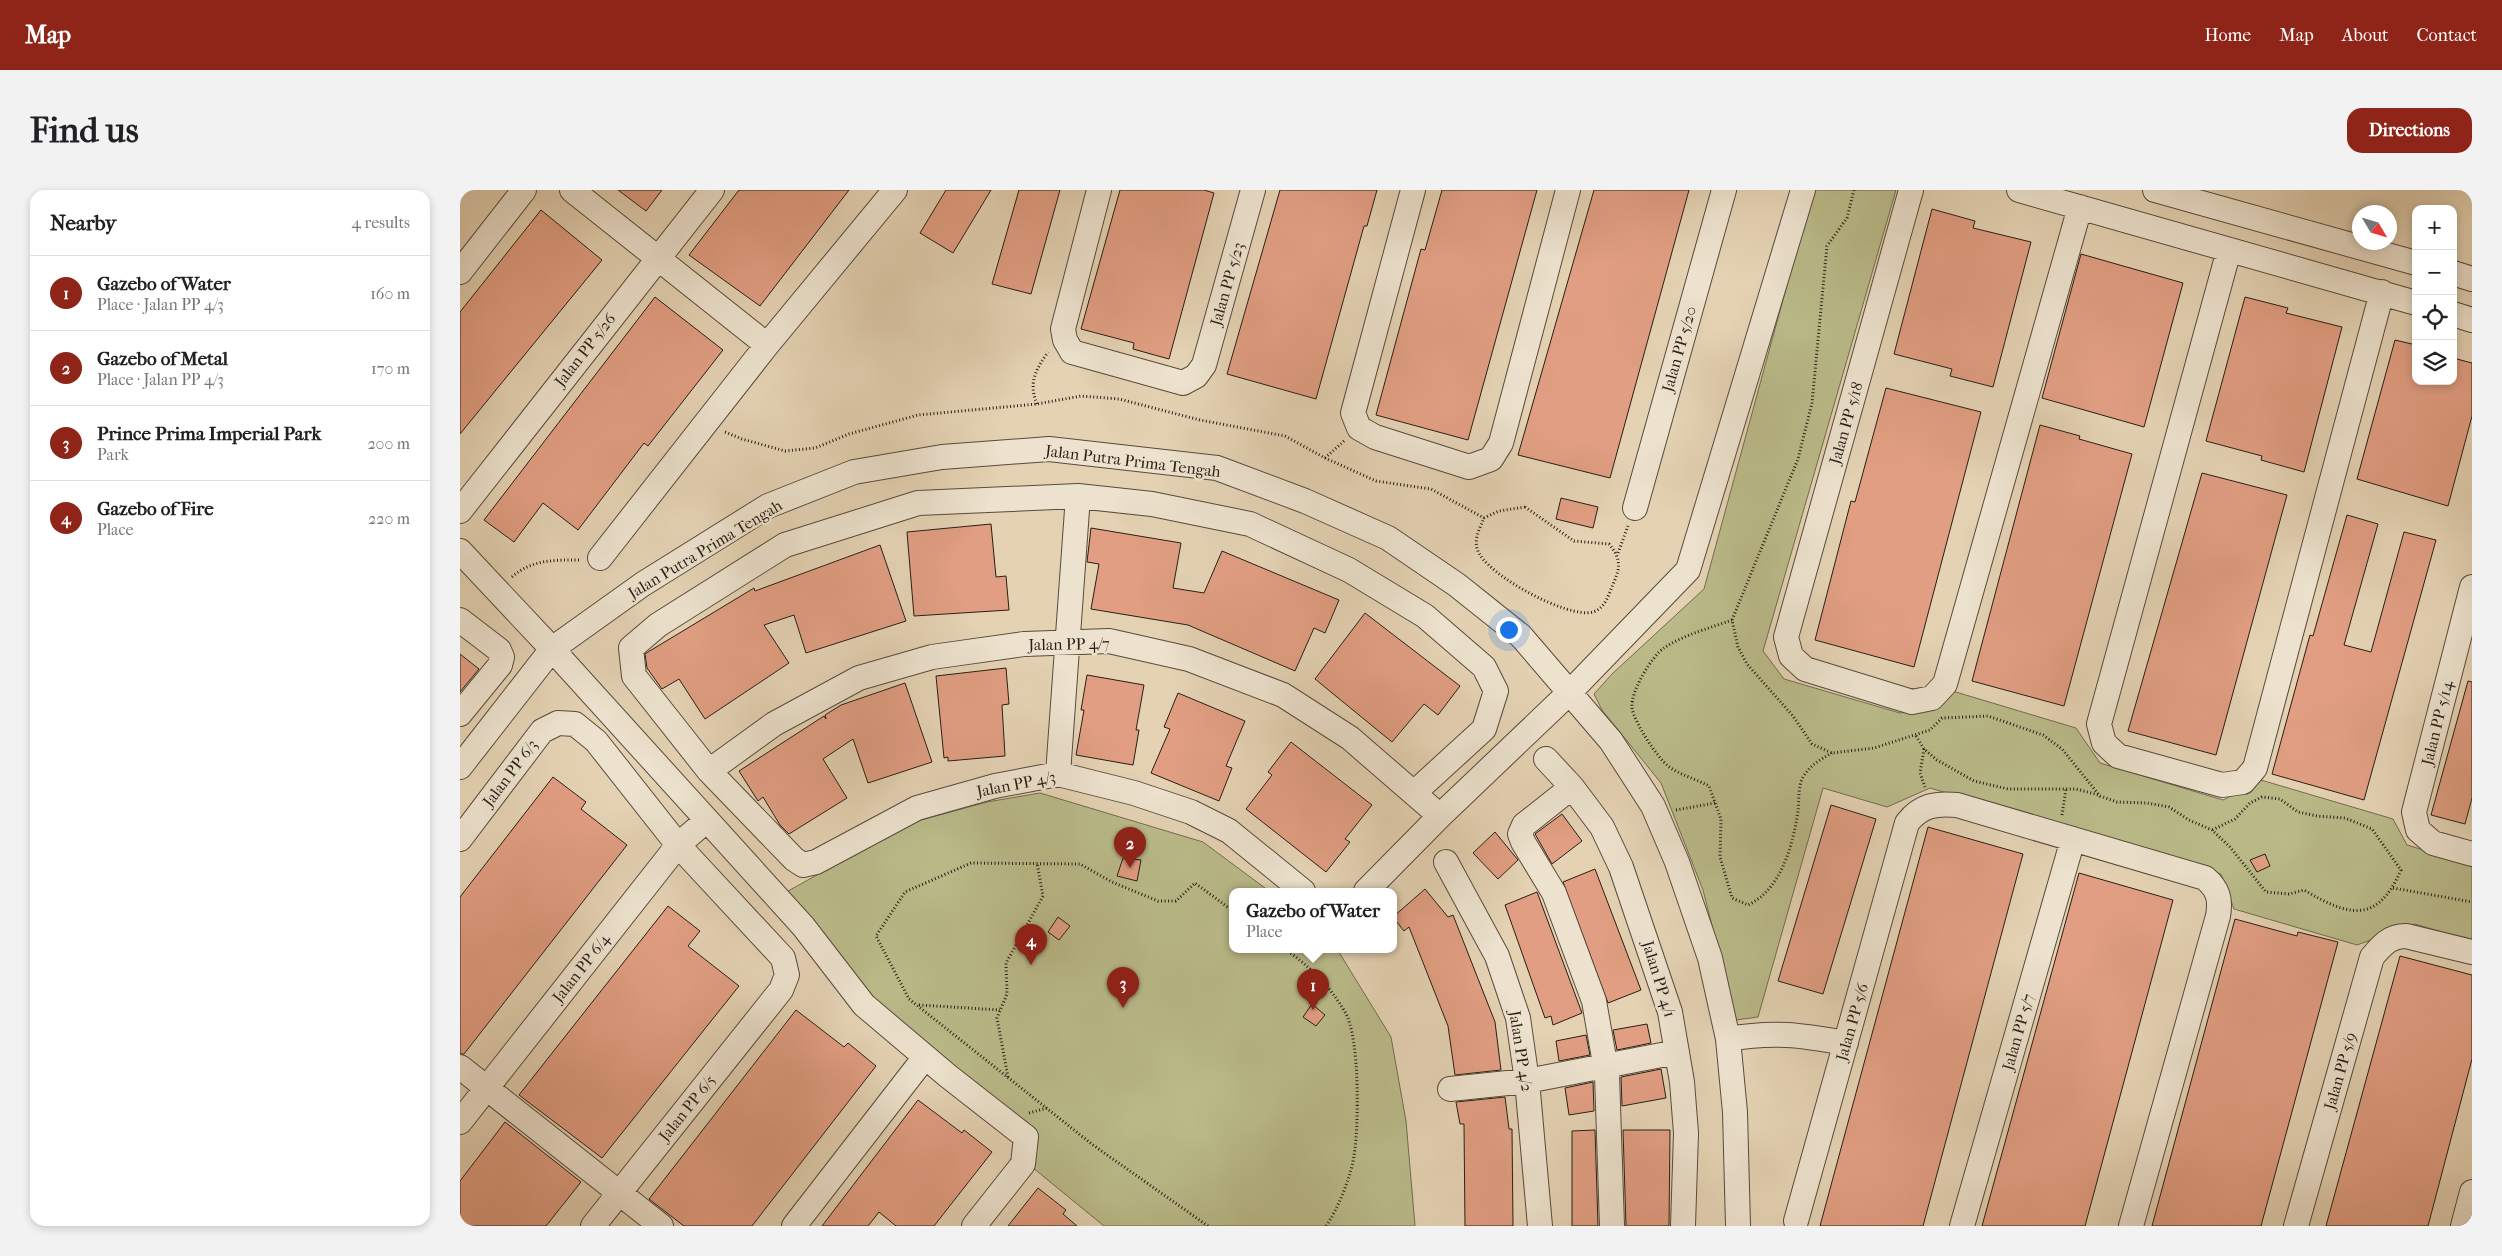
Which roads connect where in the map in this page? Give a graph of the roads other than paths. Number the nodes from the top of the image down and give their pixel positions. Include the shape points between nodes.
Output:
1 (524, 190) edge
2 (572, 190) edge
3 (712, 190) edge
4 (895, 190) edge
5 (1099, 190) edge
6 (1253, 190) edge
7 (1413, 190) edge
8 (1568, 190) edge
9 (1724, 190) edge
10 (1803, 190) edge
11 (1911, 190) edge
12 (2019, 190) edge
13 (2155, 190) edge
14 (2080, 207) junction
15 (2229, 250) junction
16 (657, 258) junction
17 (2412, 262) edge
18 (460, 272) edge
19 (2457, 275) edge
20 (2472, 279) edge
21 (2382, 292) junction
22 (2412, 301) edge
23 (2457, 315) edge
24 (2472, 320) edge
25 (767, 345) junction
26 (1078, 496) junction
27 (1635, 508) road end
28 (460, 511) edge
29 (460, 551) edge
30 (600, 558) road end
31 (2472, 587) edge
32 (460, 620) edge
33 (1068, 643) junction
34 (552, 649) junction
35 (1570, 692) junction
36 (460, 714) edge
37 (1546, 759) dead end
38 (460, 767) edge
39 (709, 771) junction
40 (1058, 774) junction
41 (1572, 787) junction
42 (1414, 793) junction
43 (1440, 816) junction
44 (707, 820) junction
45 (2065, 837) junction
46 (460, 839) edge
47 (678, 845) junction
48 (2472, 854) edge
49 (1446, 862) dead end
50 (1299, 888) edge
51 (1369, 888) edge
52 (2472, 952) edge
53 (1728, 1039) junction
54 (1846, 1043) junction
55 (1676, 1052) junction
56 (925, 1057) junction
57 (1605, 1066) junction
58 (460, 1067) edge
59 (1527, 1081) junction
60 (486, 1088) junction
61 (1450, 1089) dead end
62 (460, 1122) edge
63 (2472, 1192) edge
64 (619, 1193) junction
65 (1796, 1220) dead end
66 (593, 1226) edge
67 (661, 1226) edge
68 (794, 1226) edge
69 (974, 1226) edge
70 (1540, 1226) edge
71 (1612, 1226) edge
72 (1683, 1226) edge
73 (1738, 1226) edge
74 (1962, 1226) edge
75 (2131, 1226) edge
76 (2296, 1226) edge
77 (2463, 1226) edge

1 - 18 street
2 - 16 street
3 - 16 street, Jalan PP 5/26
4 - 25 street
5 - 6 street, Jalan PP 5/23 via 1063,329 1065,340 1072,352 1183,383 1196,376 1204,365
7 - 8 street via 1353,413 1359,428 1375,437 1469,467 1491,459 1501,443
9 - 27 street, Jalan PP 5/20
10 - 35 street via 1688,570
11 - 14 street, Jalan PP 5/18 via 1786,637 1791,656 1805,669 1912,702 1932,698 1945,684
12 - 14 street
13 - 17 street
14 - 15 street
15 - 21 street
15 - 21 street via 2099,724 2104,743 2118,756 2222,785 2243,782 2255,768
16 - 25 street
16 - 28 street, Jalan PP 5/26
19 - 20 street
21 - 22 street
23 - 24 street
25 - 30 street
26 - 33 street
26 - 39 street via 918,503 785,545 658,625 631,648 634,676
26 - 42 street via 1152,504 1250,524 1349,570 1425,616 1484,667 1496,691 1484,729
29 - 34 street
31 - 48 street, Jalan PP 5/14 via 2414,812 2418,830 2433,843
32 - 36 street via 499,650 502,657 500,665
33 - 39 street, Jalan PP 4/7 via 1024,644 932,657 859,678 774,724
33 - 40 street
33 - 42 street, Jalan PP 4/7 via 1109,641 1189,659 1283,694 1350,738
34 - 35 street, Jalan Putra Prima Tengah via 643,584 776,503 854,472 942,457 1049,449 1218,468 1305,501 1388,538 1457,585 1521,636
34 - 38 street, Jalan Putra Prima Tengah
34 - 44 street
35 - 43 street
35 - 53 street, Jalan Putra Prima Tengah via 1611,741 1653,806 1677,862 1710,958
37 - 41 street, Jalan PP 4/1
39 - 40 street, Jalan PP 4/3 via 794,859 803,864 816,862 917,808 994,786
40 - 50 street, Jalan PP 4/3 via 1134,793 1191,812 1229,831
41 - 55 street, Jalan PP 4/1 via 1602,827 1622,867 1670,1012
41 - 57 street via 1524,825 1520,834 1554,893 1594,1001
42 - 43 street, Jalan PP 4/7
43 - 51 street
44 - 47 street, Jalan PP 6/4
44 - 56 street via 803,926 864,1005
45 - 54 street, Jalan PP 5/6 via 1957,805 1927,806 1916,812 1907,823
45 - 74 street, Jalan PP 5/7
45 - 75 street via 2205,878 2214,886 2220,905
46 - 47 street, Jalan PP 6/3 via 542,731 558,723 575,724 596,741
47 - 60 street, Jalan PP 6/4
47 - 64 street, Jalan PP 6/5 via 783,958 787,975 782,990
49 - 59 street, Jalan PP 4/2 via 1497,956 1518,1018
52 - 76 street, Jalan PP 5/9 via 2394,936 2372,957
53 - 54 street via 1759,1034 1795,1034
53 - 73 street, Jalan Putra Prima Tengah via 1735,1112
54 - 65 street, Jalan PP 5/6
55 - 57 street
55 - 72 street, Jalan PP 4/1 via 1686,1134
56 - 68 street
56 - 69 street via 1026,1137 1023,1164
57 - 59 street
57 - 71 street
58 - 60 street
59 - 61 street
59 - 70 street, Jalan PP 4/2
60 - 62 street, Jalan PP 6/4
60 - 64 street
63 - 77 street
64 - 66 street, Jalan PP 6/5
64 - 67 street

